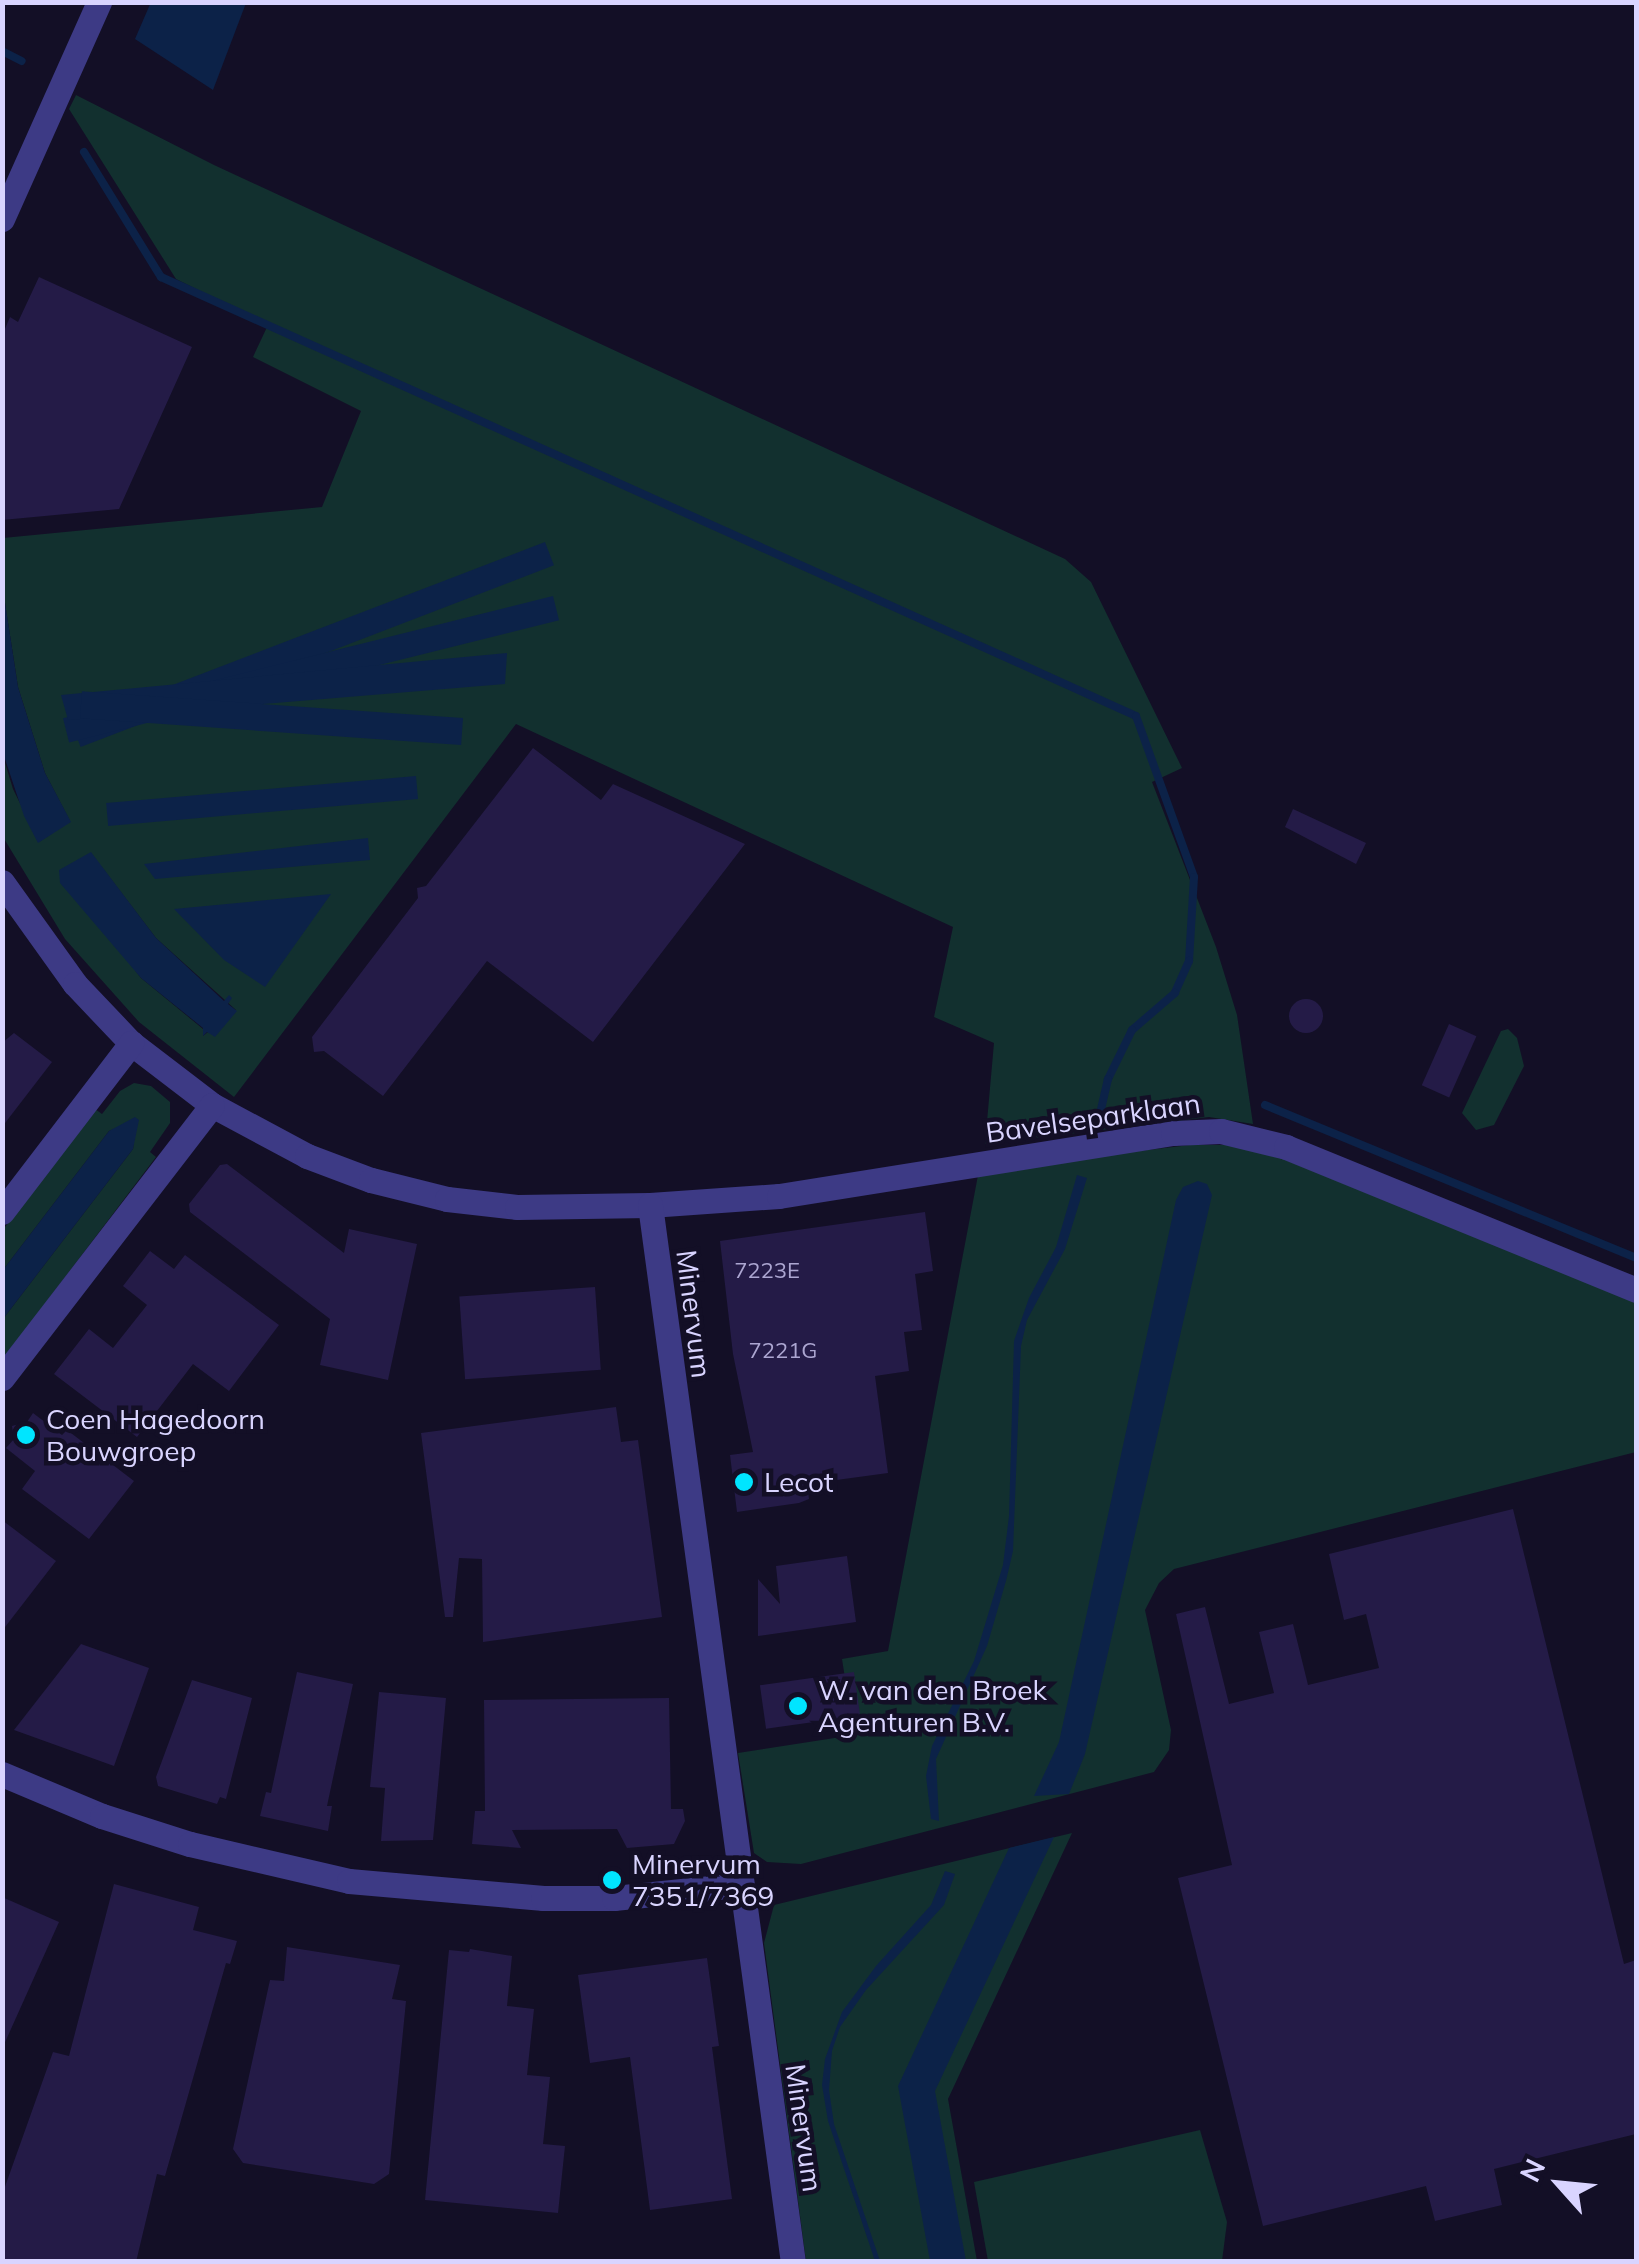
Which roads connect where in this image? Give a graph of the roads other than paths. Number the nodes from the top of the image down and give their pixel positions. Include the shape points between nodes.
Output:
1 (99, 2) edge
2 (14, 160) edge
3 (2, 219) edge
4 (2, 882) edge
5 (131, 1043) junction
6 (212, 1105) junction
7 (650, 1205) junction
8 (2, 1212) edge
9 (1636, 1290) edge
10 (2, 1378) edge
11 (2, 1774) edge
12 (739, 1885) junction
13 (793, 2262) edge

1 - 2 street
2 - 3 street
4 - 5 street via 75,984
5 - 6 street
5 - 8 street
6 - 7 street via 307,1156 447,1199
6 - 10 street
7 - 9 street, Bavelseparklaan via 779,1196 1221,1131 1286,1147
7 - 12 street, Minervum
11 - 12 street via 190,1844 349,1881 543,1898
12 - 13 street, Minervum

